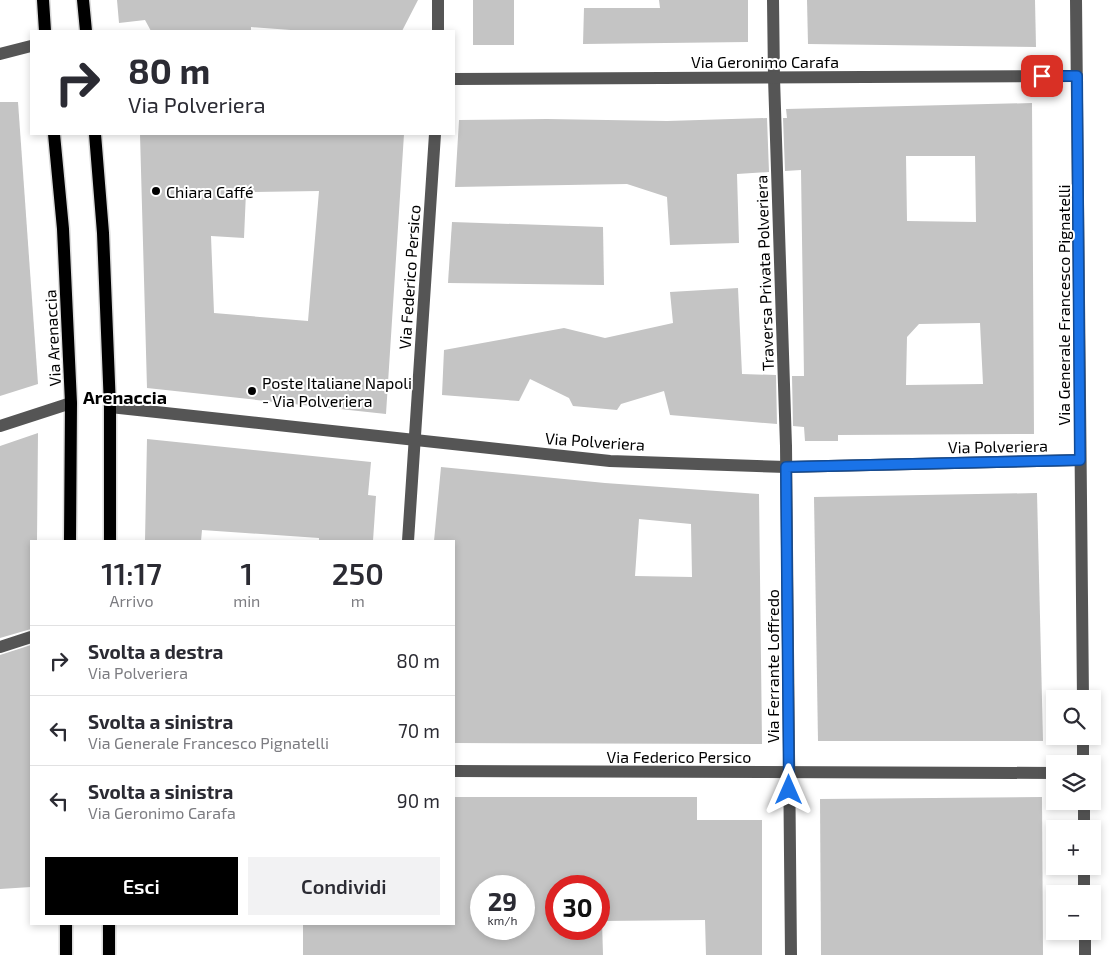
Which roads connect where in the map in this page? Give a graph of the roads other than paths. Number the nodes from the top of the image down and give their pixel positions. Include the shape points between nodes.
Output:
1 (43, 0) edge
2 (83, 0) edge
3 (438, 0) edge
4 (773, 0) edge
5 (1076, 0) edge
6 (46, 30) edge
7 (86, 30) edge
8 (438, 30) edge
9 (30, 46) edge
10 (0, 54) edge
11 (1077, 76) junction
12 (774, 78) junction
13 (455, 79) edge
14 (54, 135) edge
15 (95, 135) edge
16 (435, 135) edge
17 (71, 403) junction
18 (110, 407) junction
19 (0, 426) edge
20 (415, 440) junction
21 (1080, 460) junction
22 (786, 467) junction
23 (70, 540) edge
24 (110, 540) edge
25 (408, 540) edge
26 (30, 637) edge
27 (0, 647) edge
28 (1083, 690) edge
29 (455, 771) edge
30 (789, 772) junction
31 (1046, 773) edge
32 (66, 925) edge
33 (109, 925) edge
34 (1085, 940) edge
35 (66, 955) edge
36 (109, 955) edge
37 (791, 955) edge
38 (1085, 955) edge

1 - 6 main road
2 - 7 main road
3 - 8 street
4 - 12 street, Traversa Privata Polveriera
5 - 11 street, Via Generale Francesco Pignatelli
9 - 10 street
11 - 12 street, Via Geronimo Carafa
11 - 21 street, Via Generale Francesco Pignatelli
12 - 13 street, Via Geronimo Carafa
12 - 22 street, Traversa Privata Polveriera
14 - 17 main road, Via Arenaccia via 63,229
15 - 18 main road
16 - 20 street, Via Federico Persico
17 - 19 street
17 - 23 main road, Via Arenaccia
18 - 20 street, Via Polveriera
18 - 24 main road
20 - 22 street, Via Polveriera via 610,461
20 - 25 street, Via Federico Persico
21 - 22 street, Via Polveriera
21 - 28 street, Via Generale Francesco Pignatelli
22 - 30 street, Via Ferrante Loffredo
26 - 27 street
29 - 30 street, Via Federico Persico
30 - 31 street, Via Federico Persico
30 - 37 street, Via Ferrante Loffredo
32 - 35 main road
33 - 36 main road
34 - 38 street

